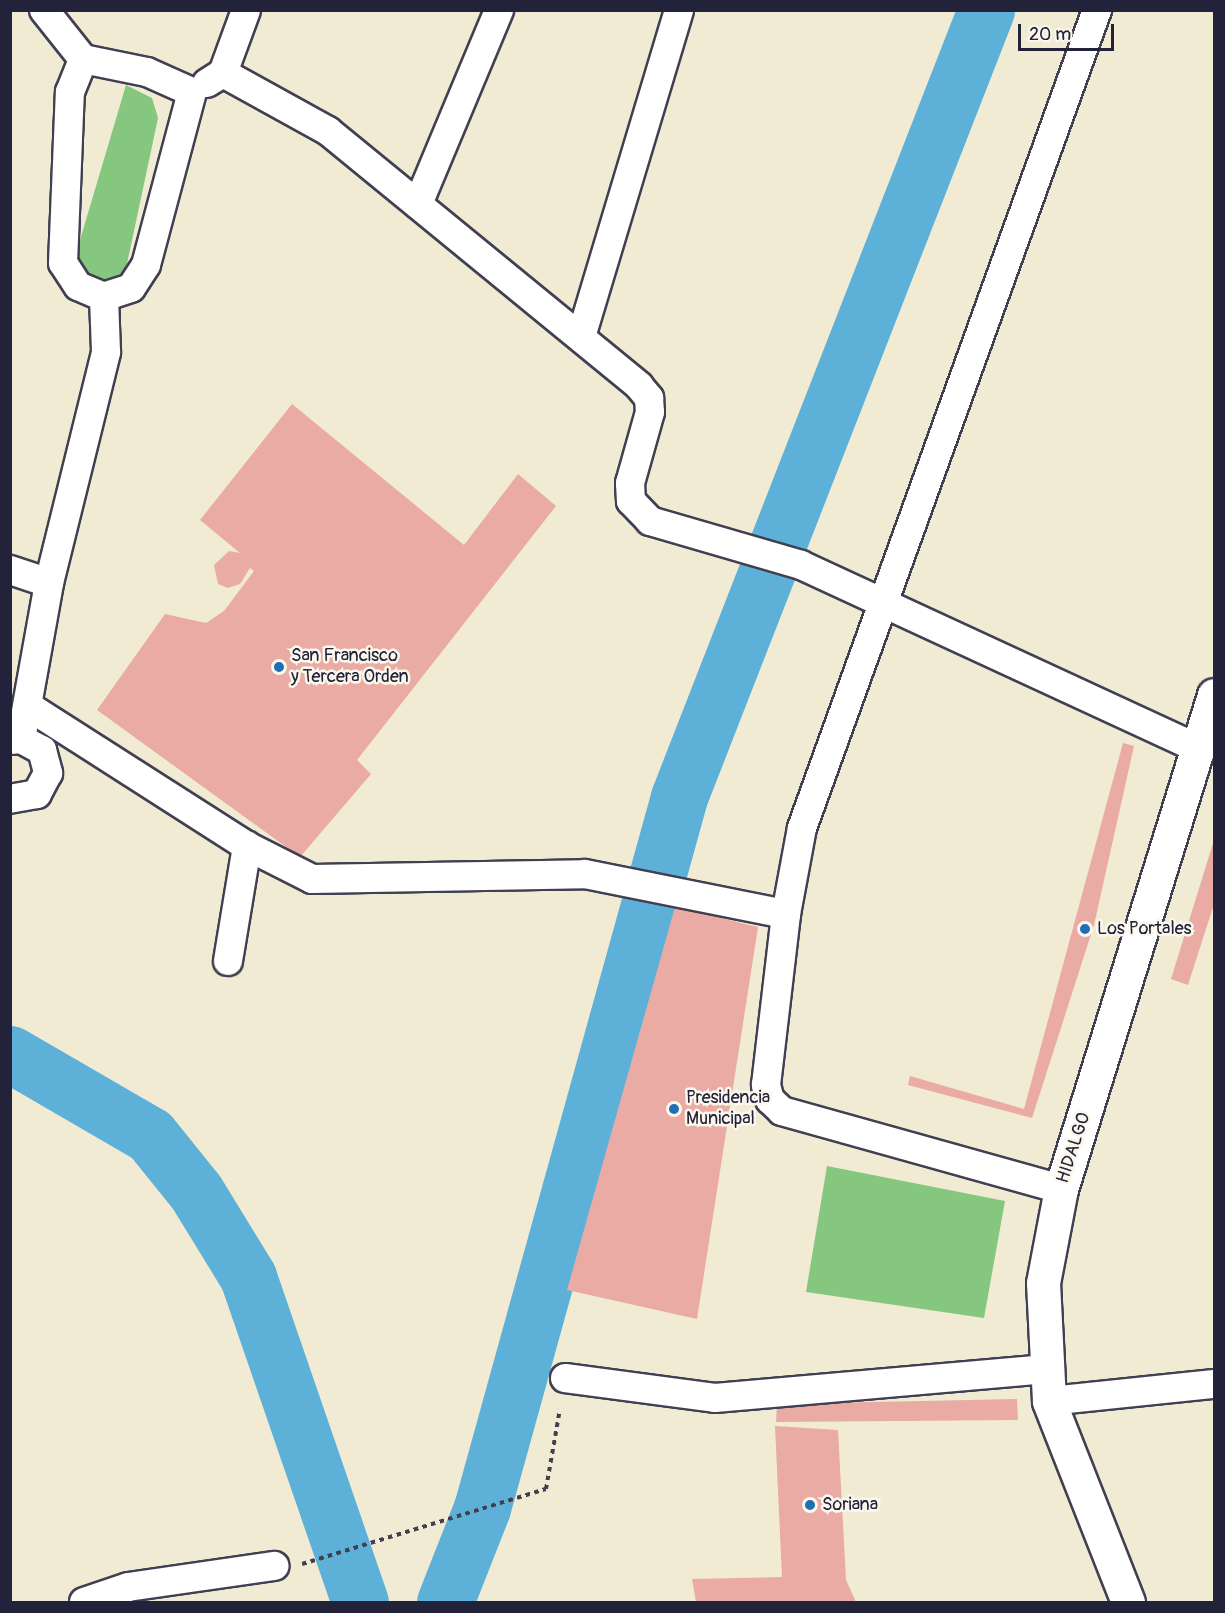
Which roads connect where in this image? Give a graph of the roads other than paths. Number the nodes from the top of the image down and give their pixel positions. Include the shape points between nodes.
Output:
1 (44, 10) edge
2 (246, 10) edge
3 (500, 10) edge
4 (679, 10) edge
5 (1097, 10) edge
6 (82, 59) junction
7 (223, 74) junction
8 (192, 92) junction
9 (418, 204) junction
10 (104, 297) junction
11 (581, 337) junction
12 (10, 570) edge
13 (49, 583) junction
14 (882, 600) junction
15 (1215, 695) edge
16 (28, 706) junction
17 (16, 739) edge
18 (1208, 756) edge
19 (12, 803) edge
20 (247, 846) junction
21 (786, 914) junction
22 (228, 961) dead end
23 (1060, 1189) junction
24 (1044, 1369) junction
25 (565, 1378) road end
26 (1215, 1384) edge
27 (1049, 1401) junction
28 (287, 1565) road end
29 (84, 1602) edge
30 (1128, 1602) edge

1 - 6 street
2 - 7 street
3 - 9 street
4 - 11 street
5 - 14 street
6 - 8 street via 147,72
6 - 10 street via 70,92 63,262 78,286
7 - 8 street
7 - 9 street via 328,131
8 - 10 street via 147,265 131,288
9 - 11 street
10 - 13 street via 106,352
11 - 14 street via 649,398 630,483 631,501 650,521 801,565
12 - 13 street
13 - 16 street
14 - 18 street
14 - 21 street via 802,828
15 - 18 main road, HIDALGO
16 - 17 street
16 - 20 street
17 - 19 street via 42,750 48,773 37,794
18 - 23 main road, HIDALGO
20 - 21 street via 312,879 585,874
20 - 22 street
21 - 23 street via 766,1085 770,1100 782,1111
23 - 24 main road, HIDALGO via 1043,1283
24 - 25 street via 715,1398
24 - 27 main road, HIDALGO
26 - 27 street
27 - 30 main road, HIDALGO
28 - 29 street via 129,1587

